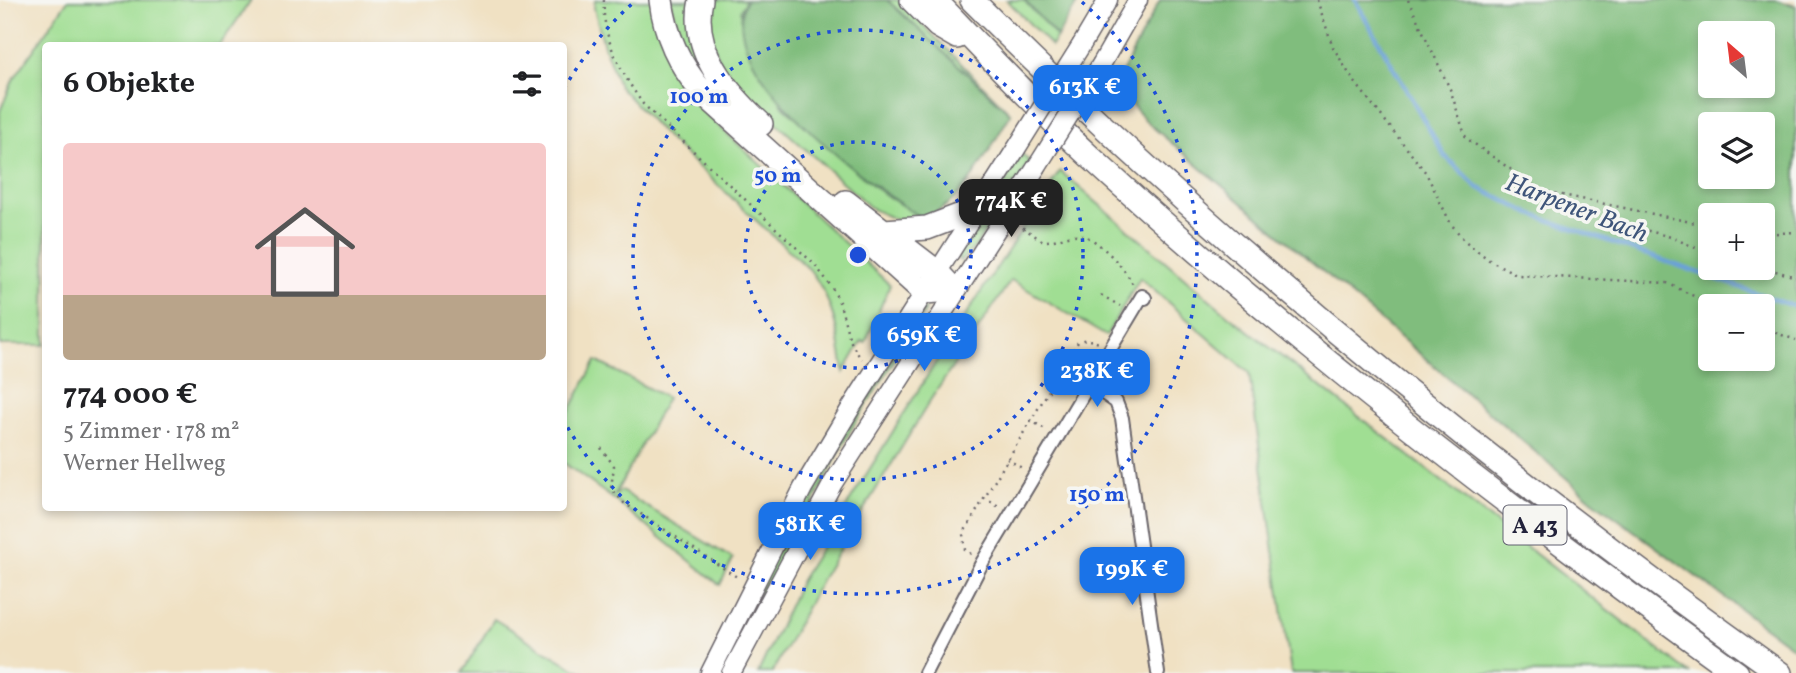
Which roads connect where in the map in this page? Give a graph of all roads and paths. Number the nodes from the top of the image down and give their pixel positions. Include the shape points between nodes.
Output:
1 (604, 0) edge
2 (661, 0) edge
3 (701, 0) edge
4 (912, 0) edge
5 (935, 0) edge
6 (972, 0) edge
7 (990, 0) edge
8 (1108, 0) edge
9 (1138, 0) edge
10 (1317, 0) edge
11 (1408, 0) edge
12 (985, 52) junction
13 (1104, 128) junction
14 (1545, 191) junction
15 (977, 209) junction
16 (1005, 214) junction
17 (1698, 223) edge
18 (884, 231) junction
19 (1796, 232) edge
20 (1775, 233) edge
21 (1698, 249) edge
22 (1775, 271) edge
23 (937, 272) junction
24 (1796, 277) edge
25 (954, 290) junction
26 (924, 292) junction
27 (1101, 295) dead end
28 (1142, 299) joint
29 (1698, 299) edge
30 (1115, 304) dead end
31 (1775, 333) edge
32 (1796, 340) edge
33 (1111, 349) junction
34 (873, 373) junction
35 (1055, 381) junction
36 (1090, 384) junction
37 (1070, 390) dead end
38 (1030, 420) junction
39 (1045, 429) dead end
40 (601, 448) dead end
41 (1007, 459) junction
42 (1022, 468) dead end
43 (984, 498) junction
44 (999, 507) dead end
45 (983, 561) junction
46 (753, 588) junction
47 (710, 673) edge
48 (731, 673) edge
49 (925, 673) edge
50 (1158, 673) edge
51 (1737, 673) edge
52 (1780, 673) edge

1 - 34 path via 612,51 643,104 813,263 839,302 849,344
2 - 26 highway via 676,52 703,93
3 - 18 highway via 703,42 726,88 862,216
4 - 12 highway via 939,26
5 - 12 highway, A 43
6 - 13 highway, A 43
7 - 13 highway via 1083,90
8 - 15 main road, bridge
9 - 16 main road, bridge
10 - 29 path via 1351,77 1426,173 1451,224 1489,260 1518,275 1667,284
11 - 14 path via 1450,89 1466,138
12 - 51 highway, A 43 via 1095,161 1337,369 1560,545
13 - 52 highway, A 43 via 1394,381 1575,523
14 - 17 path
14 - 21 path via 1567,209
15 - 18 highway via 928,228
15 - 23 main road
16 - 25 main road
16 - 28 path via 1043,241 1074,235 1089,238 1130,275
18 - 23 highway
19 - 20 path
22 - 24 path
23 - 25 highway
23 - 26 main road
25 - 26 highway
25 - 48 main road via 814,514
26 - 34 main road
27 - 30 path
28 - 33 street
31 - 32 path
33 - 35 path via 1094,340 1078,342
33 - 36 street
34 - 46 main road via 803,488
35 - 37 path
35 - 38 path
36 - 45 street
36 - 50 street via 1116,402 1122,418
38 - 39 path
38 - 41 path
40 - 46 path via 614,466 611,488 624,503
41 - 42 path
41 - 43 path
43 - 44 path
43 - 45 path via 962,543
45 - 49 street
46 - 47 main road

